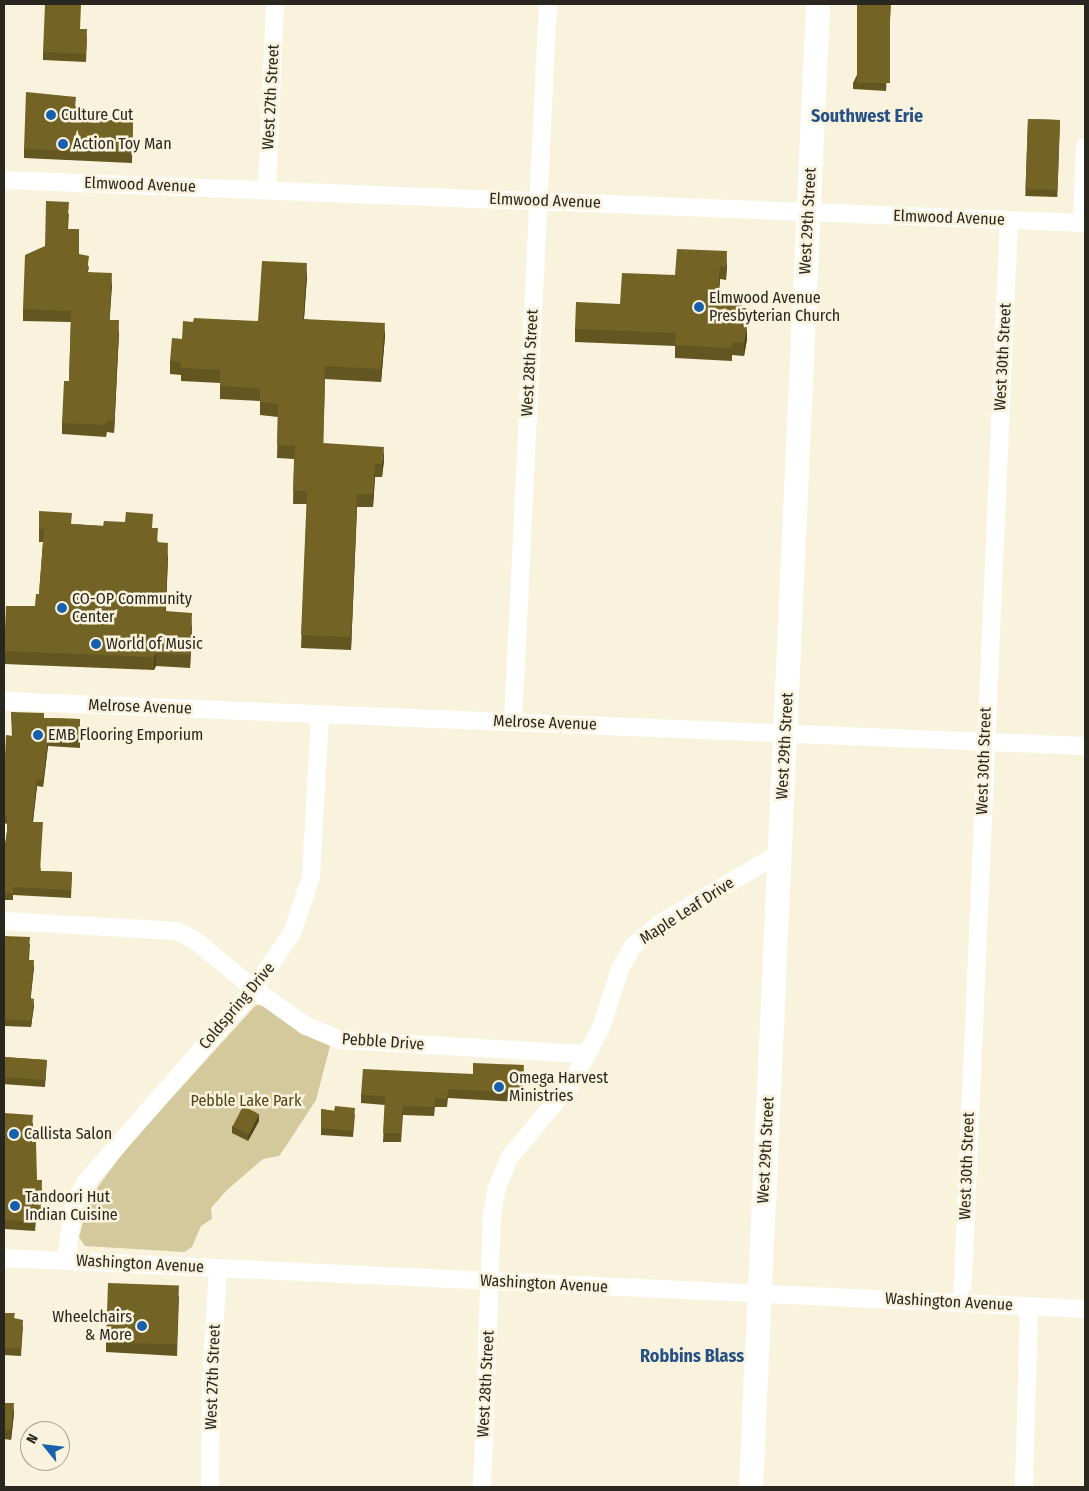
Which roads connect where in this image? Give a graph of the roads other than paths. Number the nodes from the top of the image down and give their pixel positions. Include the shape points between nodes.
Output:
1 (275, 4) edge
2 (548, 4) edge
3 (818, 4) edge
4 (1085, 147) edge
5 (4, 180) edge
6 (267, 190) junction
7 (538, 201) junction
8 (809, 212) junction
9 (1009, 220) junction
10 (1083, 223) edge
11 (4, 701) edge
12 (320, 714) junction
13 (513, 722) junction
14 (785, 733) junction
15 (985, 741) junction
16 (1085, 746) edge
17 (780, 853) junction
18 (4, 921) edge
19 (254, 989) junction
20 (587, 1054) junction
21 (4, 1258) edge
22 (66, 1260) junction
23 (218, 1268) junction
24 (490, 1282) junction
25 (760, 1293) junction
26 (962, 1303) junction
27 (1029, 1306) junction
28 (1085, 1309) edge
29 (210, 1487) edge
30 (482, 1487) edge
31 (751, 1487) edge
32 (1024, 1487) edge

1 - 6 street, West 27th Street
2 - 7 street, West 28th Street
3 - 8 street, West 29th Street
4 - 10 street
5 - 6 street, Elmwood Avenue
6 - 7 street, Elmwood Avenue
7 - 8 street, Elmwood Avenue
7 - 13 street, West 28th Street
8 - 9 street, Elmwood Avenue
8 - 14 street, West 29th Street
9 - 10 street, Elmwood Avenue
9 - 15 street, West 30th Street
11 - 12 street, Melrose Avenue
12 - 13 street, Melrose Avenue
12 - 19 street, Coldspring Drive via 313,857 307,895 284,949
13 - 14 street, Melrose Avenue
14 - 15 street, Melrose Avenue
14 - 17 street, West 29th Street
15 - 16 street, Melrose Avenue
15 - 26 street, West 30th Street
17 - 20 street, Maple Leaf Drive via 661,924 633,946 622,963 609,1008
17 - 25 street, West 29th Street
18 - 19 street, Pebble Drive via 177,931 196,941
19 - 20 street, Pebble Drive via 306,1026 341,1040
19 - 22 street, Coldspring Drive via 85,1183 74,1204
20 - 24 street, Maple Leaf Drive via 572,1082 509,1158 504,1169 494,1198
21 - 22 street, Washington Avenue
22 - 23 street, Washington Avenue
23 - 24 street, Washington Avenue
23 - 29 street, West 27th Street
24 - 25 street, Washington Avenue
24 - 30 street, West 28th Street
25 - 26 street, Washington Avenue
25 - 31 street, West 29th Street
26 - 27 street, Washington Avenue
27 - 28 street, Washington Avenue
27 - 32 street

